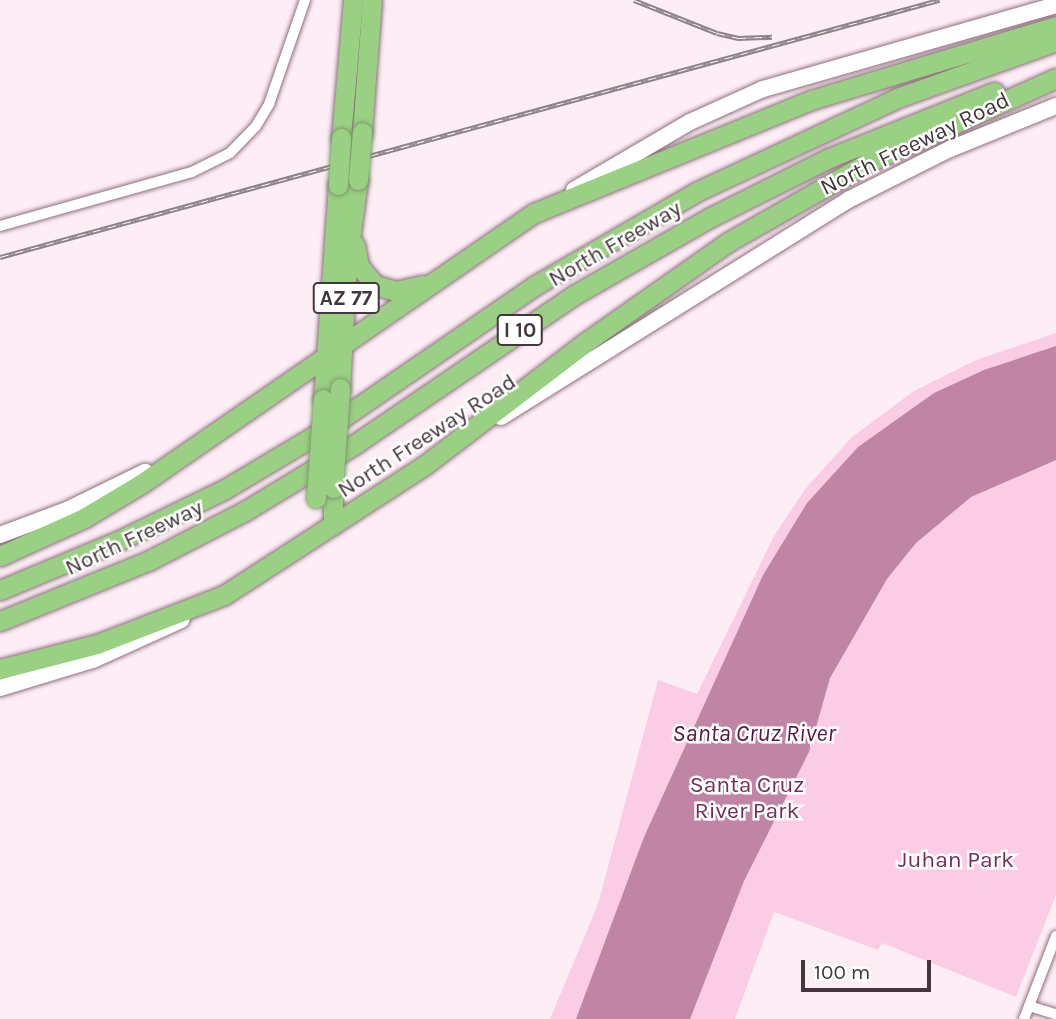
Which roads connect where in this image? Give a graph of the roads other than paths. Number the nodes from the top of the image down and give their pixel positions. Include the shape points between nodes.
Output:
1 (305, 0) edge
2 (353, 0) edge
3 (372, 0) edge
4 (1056, 5) edge
5 (1056, 26) edge
6 (1056, 41) edge
7 (1056, 72) edge
8 (1056, 78) edge
9 (1056, 106) edge
10 (355, 209) junction
11 (534, 213) junction
12 (0, 226) edge
13 (466, 261) junction
14 (343, 346) junction
15 (326, 358) junction
16 (195, 443) junction
17 (425, 465) junction
18 (324, 493) junction
19 (333, 525) junction
20 (0, 535) edge
21 (0, 556) edge
22 (0, 590) edge
23 (224, 595) junction
24 (0, 621) edge
25 (0, 668) edge
26 (0, 688) edge
27 (1056, 936) edge
28 (1029, 1006) junction
29 (1056, 1014) edge
30 (1024, 1019) edge

1 - 12 street via 284,64 256,126 221,159 191,172
2 - 15 highway, AZ 77, bridge
3 - 10 highway, AZ 77, bridge
4 - 11 main road via 763,89 690,122
5 - 11 highway via 811,100
6 - 22 highway, North Freeway / I 10 via 900,97 696,192 544,280 329,427 225,489 62,567
7 - 24 highway, North Freeway / I 10 via 875,139 711,217 575,295 355,444 245,512 148,561
8 - 17 highway via 867,163 728,242 583,344
9 - 17 main road, North Freeway Road via 950,149 848,200
10 - 13 highway via 356,260 366,277 381,288 411,289
10 - 14 highway, AZ 77
11 - 13 highway
13 - 14 highway
14 - 15 highway
14 - 18 highway, AZ 77, bridge
15 - 16 highway
15 - 18 highway, AZ 77, bridge
16 - 20 main road via 69,509
16 - 21 highway via 141,484 84,518
17 - 19 highway, North Freeway Road
18 - 19 highway
19 - 23 highway, North Freeway Road
23 - 25 highway via 97,644
23 - 26 main road, North Freeway Road via 93,660
27 - 28 street
28 - 29 street
28 - 30 street

